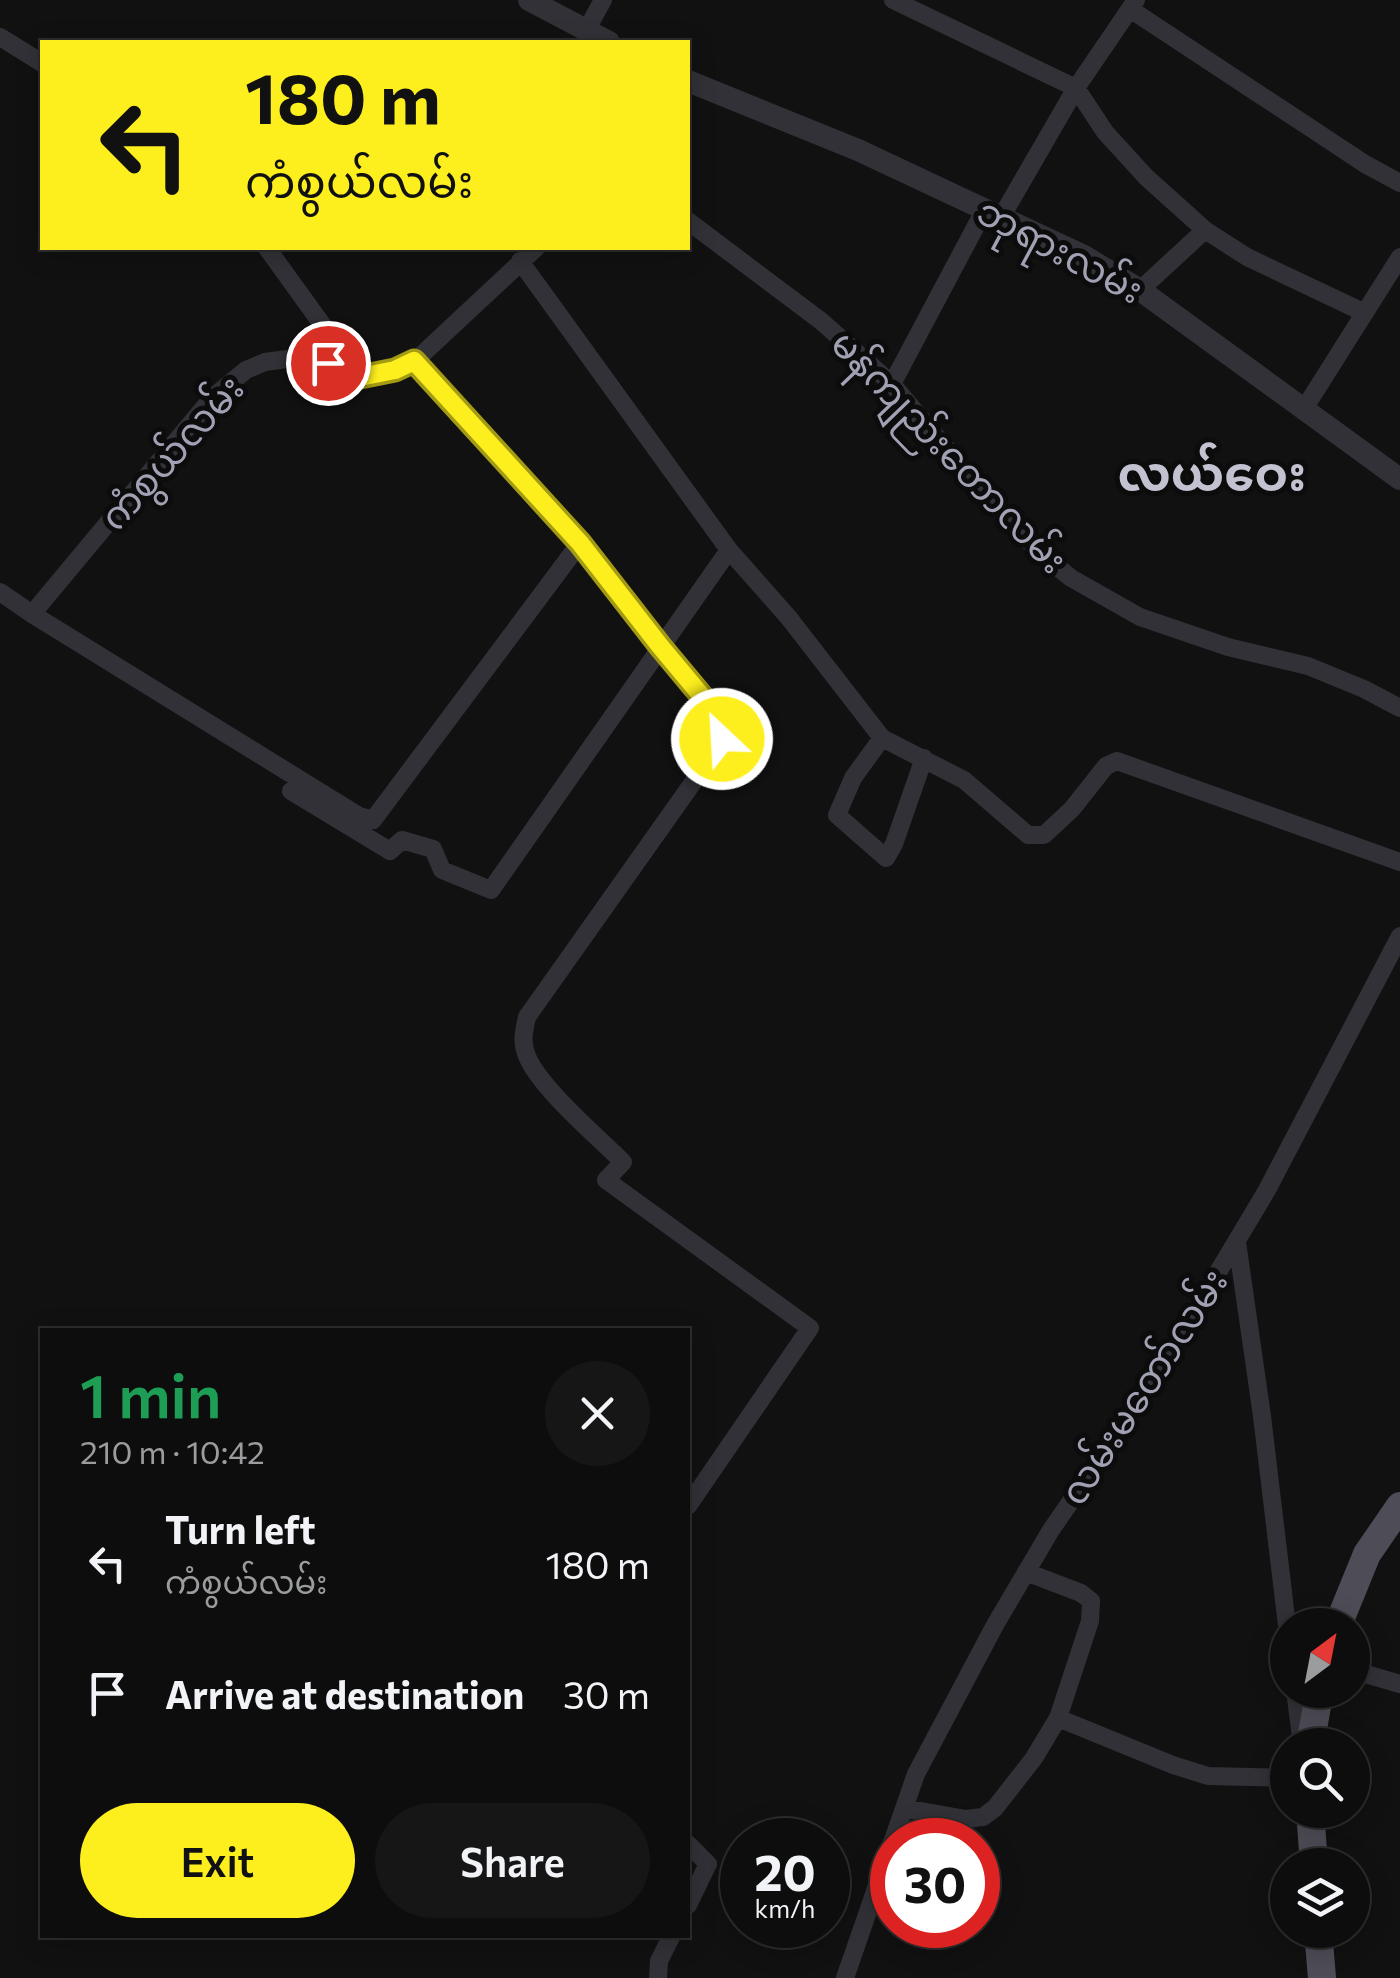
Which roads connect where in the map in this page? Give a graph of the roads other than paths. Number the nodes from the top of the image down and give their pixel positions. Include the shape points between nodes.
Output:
1 (529, 0) edge
2 (603, 0) edge
3 (893, 0) edge
4 (1133, 4) edge
5 (586, 31) junction
6 (0, 37) edge
7 (605, 40) edge
8 (40, 62) edge
9 (690, 83) edge
10 (1076, 88) junction
11 (1400, 183) edge
12 (993, 212) junction
13 (690, 223) edge
14 (1204, 230) junction
15 (268, 250) edge
16 (534, 250) edge
17 (1400, 257) edge
18 (520, 261) junction
19 (1140, 290) junction
20 (1365, 313) junction
21 (414, 361) junction
22 (360, 377) junction
23 (892, 384) junction
24 (1304, 409) junction
25 (1400, 479) edge
26 (580, 543) junction
27 (729, 550) junction
28 (0, 592) edge
29 (32, 614) junction
30 (660, 646) junction
31 (1400, 708) edge
32 (882, 738) junction
33 (924, 758) junction
34 (290, 791) dead end
35 (1400, 862) edge
36 (1400, 936) edge
37 (1237, 1242) junction
38 (690, 1503) edge
39 (1400, 1506) edge
40 (1026, 1572) junction
41 (1285, 1608) edge
42 (1345, 1608) edge
43 (1370, 1675) edge
44 (1400, 1684) edge
45 (1058, 1718) junction
46 (1270, 1778) edge
47 (904, 1808) junction
48 (901, 1818) edge
49 (690, 1846) edge
50 (690, 1901) edge
51 (870, 1907) edge
52 (670, 1938) edge
53 (1320, 1948) edge
54 (658, 1978) edge
55 (845, 1978) edge
56 (1322, 1978) edge

1 - 5 street
2 - 5 street
3 - 10 street
4 - 10 street
4 - 11 street
5 - 7 street
6 - 8 street
9 - 12 street, ဘုရားလမ်း
10 - 12 street
10 - 14 street via 1105,132
12 - 19 street, ဘုရားလမ်း
12 - 23 street
13 - 23 street, မန်ကျည်းတောလမ်း
14 - 19 street
14 - 20 street
15 - 22 street
16 - 18 street
17 - 20 street
18 - 21 street
18 - 27 street
19 - 24 street, ဘုရားလမ်း
20 - 24 street
21 - 22 street
21 - 26 street
22 - 29 street, ကံစွယ်လမ်း via 328,363 287,358 246,370 212,398
23 - 31 street, မန်ကျည်းတောလမ်း via 989,498 1071,578 1140,617 1308,666
24 - 25 street, ဘုရားလမ်း
26 - 29 street via 374,820
26 - 30 street
27 - 30 street
27 - 32 street
28 - 29 street
30 - 34 street via 491,890 442,870 433,849 402,840 390,851
30 - 38 street via 715,712 722,739 527,1017 522,1036 538,1077 624,1162 606,1180 810,1328
32 - 33 street
32 - 33 street via 837,815 886,858
33 - 35 street via 974,787 1028,835 1044,834 1117,761
36 - 37 street, လမ်းမတော်လမ်း
37 - 40 street, လမ်းမတော်လမ်း
37 - 41 street
39 - 42 main road via 1367,1554
40 - 45 street via 1091,1602
40 - 47 street, လမ်းမတော်လမ်း
43 - 44 street
45 - 46 street via 1208,1776
45 - 47 street via 1034,1758 983,1816
47 - 48 street, လမ်းမတော်လမ်း
49 - 50 street via 708,1864
51 - 55 street, လမ်းမတော်လမ်း
52 - 54 street
53 - 56 main road

